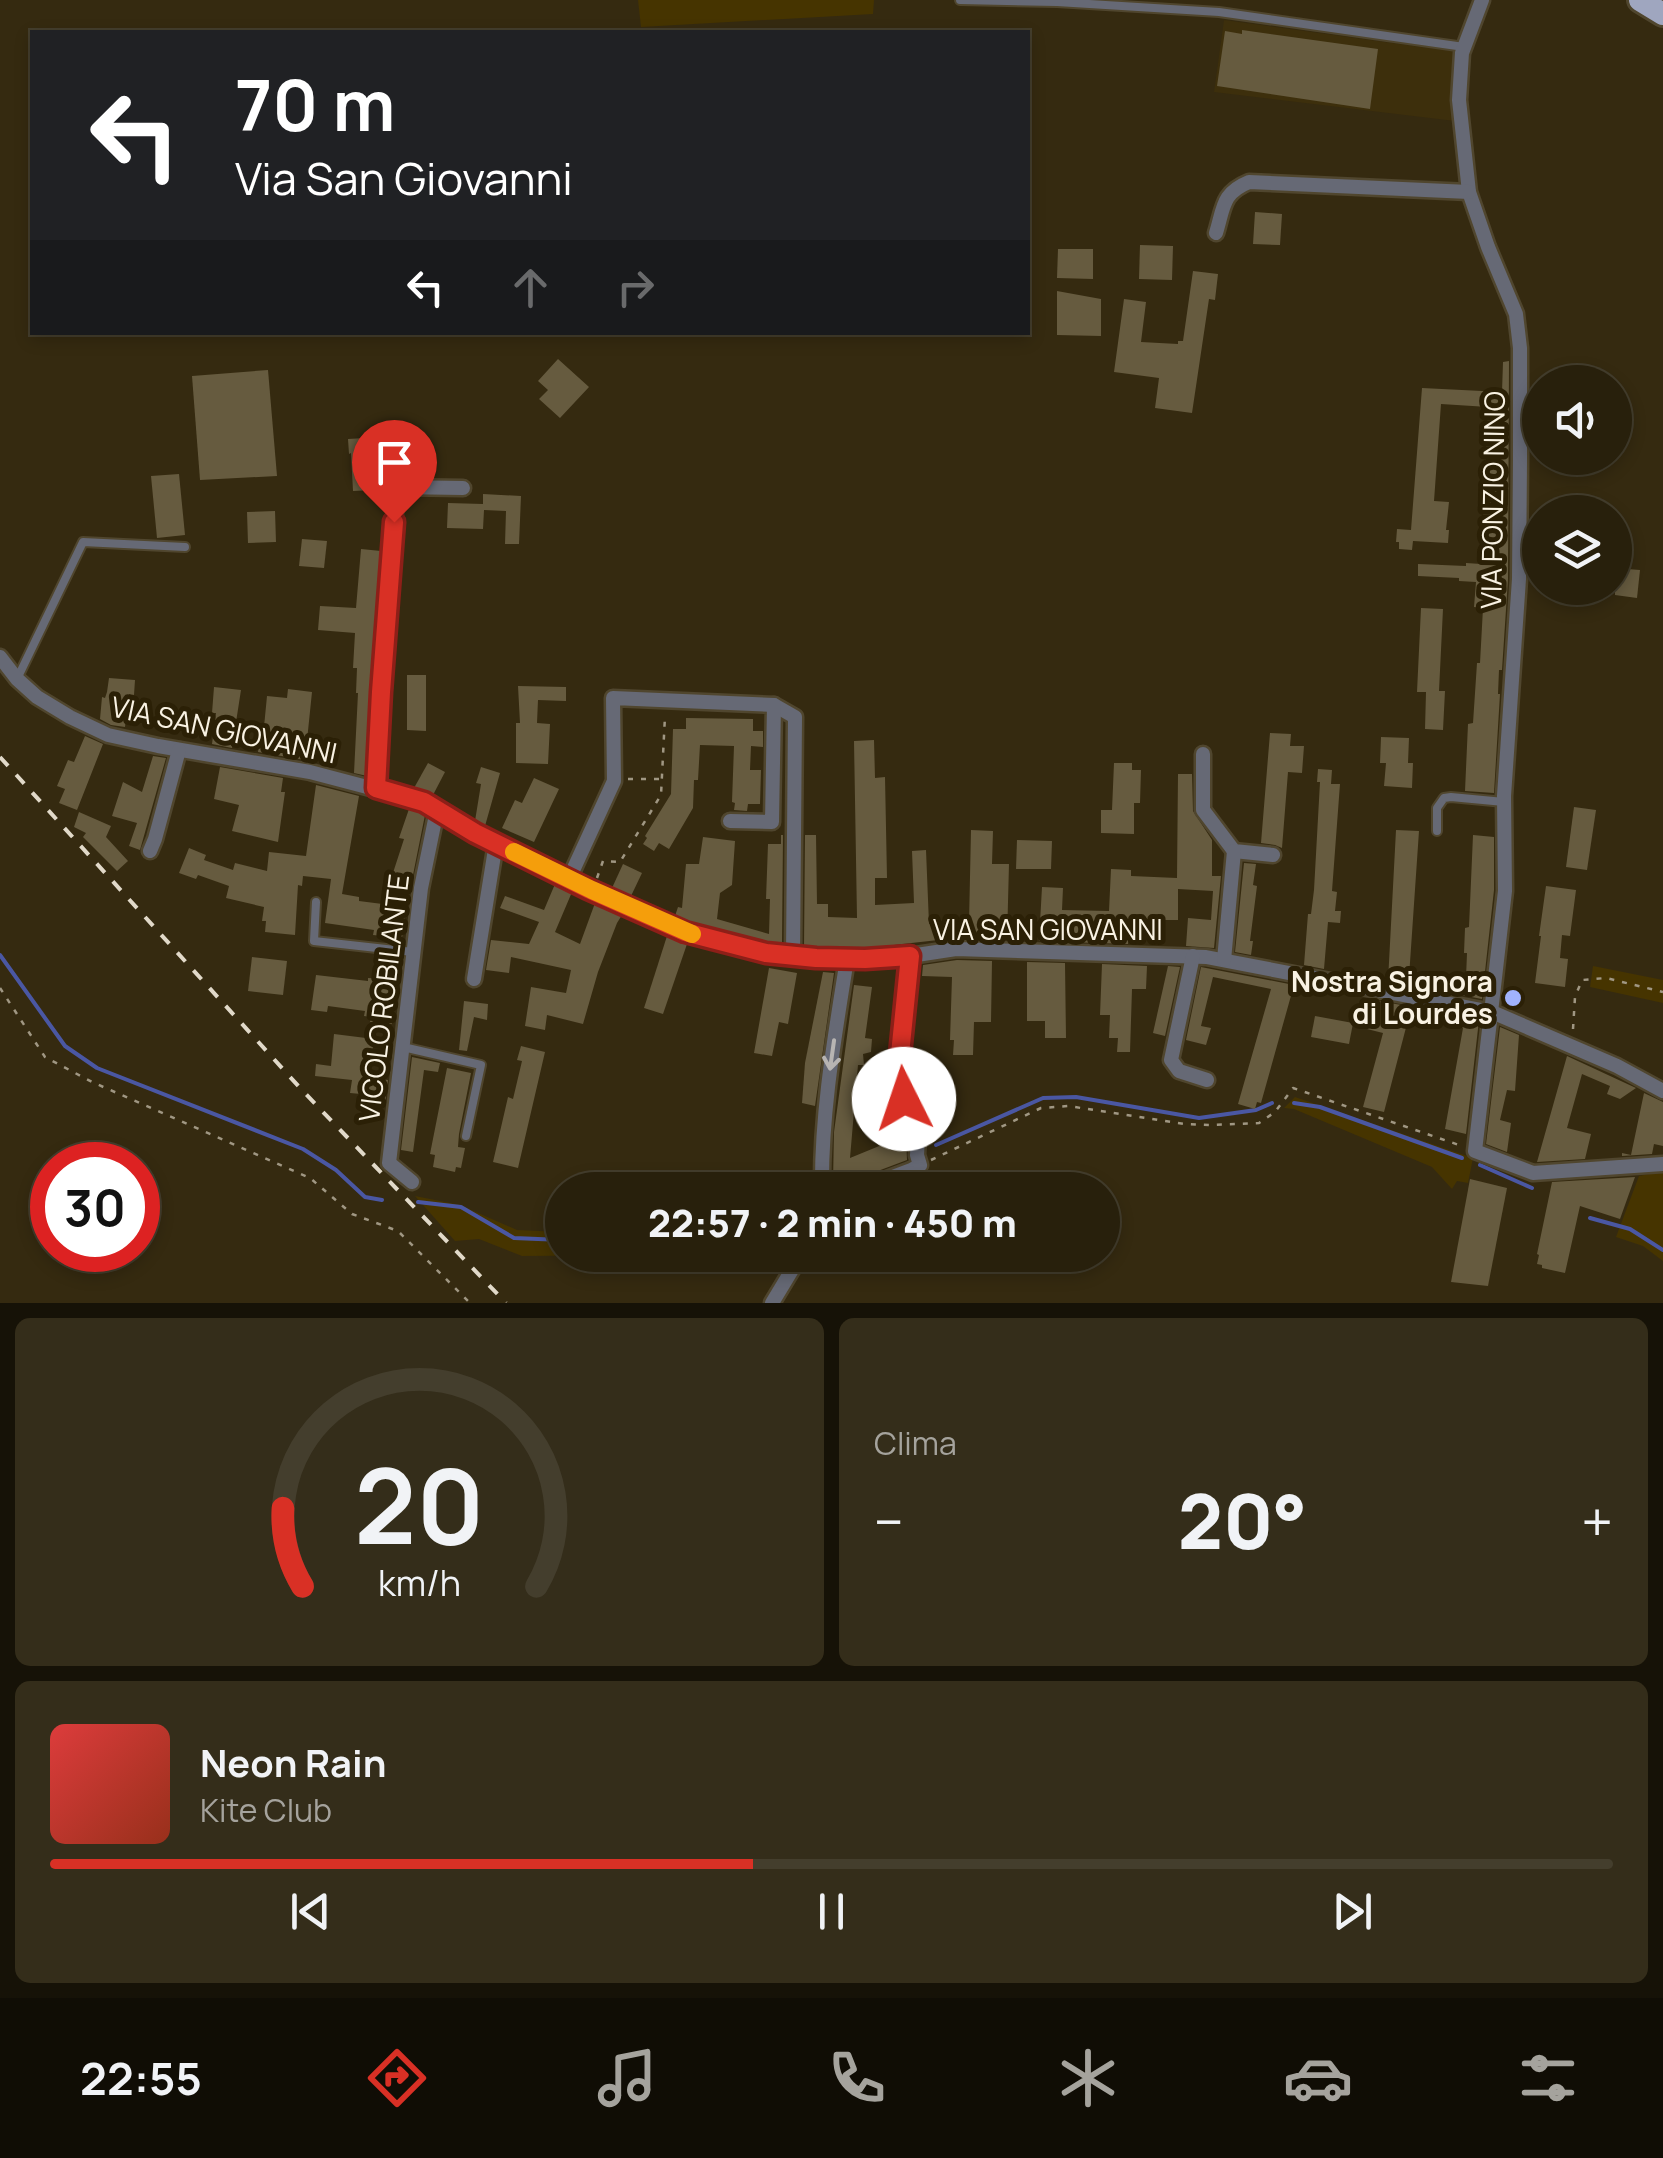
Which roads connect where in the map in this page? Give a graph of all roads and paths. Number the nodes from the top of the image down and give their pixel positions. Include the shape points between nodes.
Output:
1 (960, 0) edge
2 (1482, 0) edge
3 (1640, 0) edge
4 (1663, 14) edge
5 (1464, 47) junction
6 (1469, 192) junction
7 (1216, 233) dead end
8 (462, 488) dead end
9 (185, 547) dead end
10 (0, 656) edge
11 (17, 679) junction
12 (666, 700) junction
13 (774, 705) junction
14 (179, 750) junction
15 (1203, 754) dead end
16 (614, 778) junction
17 (662, 779) junction
18 (376, 788) junction
19 (1504, 802) junction
20 (436, 810) junction
21 (730, 822) dead end
22 (1437, 832) dead end
23 (496, 843) junction
24 (150, 851) dead end
25 (1234, 851) junction
26 (1273, 854) dead end
27 (569, 879) junction
28 (592, 890) junction
29 (316, 902) dead end
30 (413, 952) junction
31 (793, 956) junction
32 (910, 956) junction
33 (1193, 956) junction
34 (847, 959) junction
35 (1224, 960) junction
36 (474, 979) dead end
37 (0, 988) edge
38 (1663, 992) edge
39 (1492, 1012) junction
40 (1568, 1045) junction
41 (403, 1047) junction
42 (1207, 1080) dead end
43 (1663, 1091) edge
44 (466, 1136) dead end
45 (1475, 1151) junction
46 (1663, 1164) edge
47 (920, 1165) junction
48 (822, 1172) edge
49 (903, 1172) edge
50 (412, 1182) dead end
51 (791, 1272) edge
52 (470, 1303) edge
53 (772, 1303) edge

1 - 5 lane via 1219,12
2 - 5 street, VIA PONZIO NINO
3 - 4 main road
5 - 6 street, VIA PONZIO NINO via 1459,100
6 - 7 street via 1249,182 1226,199
6 - 19 street, VIA PONZIO NINO via 1519,330 1519,579
8 - 18 street via 397,487
9 - 11 lane via 83,542
10 - 11 street, VIA SAN GIOVANNI
11 - 14 street, VIA SAN GIOVANNI via 108,735
12 - 13 street
12 - 16 street via 613,698
12 - 17 path
13 - 21 street via 772,822
13 - 31 street via 795,717
14 - 18 street, VIA SAN GIOVANNI
14 - 24 street
15 - 25 street via 1203,810
16 - 17 path
16 - 27 street
17 - 28 path via 661,795 620,862 604,861
18 - 20 street, VIA SAN GIOVANNI
19 - 22 lane via 1444,798
19 - 39 street, VIA PONZIO NINO via 1506,891
20 - 23 street, VIA SAN GIOVANNI
20 - 30 street, VICOLO ROBILANTE
23 - 27 street, VIA SAN GIOVANNI
23 - 36 street
25 - 26 street
25 - 35 street
27 - 28 street, VIA SAN GIOVANNI
28 - 31 street, VIA SAN GIOVANNI via 685,932
29 - 30 lane via 314,941
30 - 41 street, VICOLO ROBILANTE
31 - 34 street, VIA SAN GIOVANNI
32 - 33 street, VIA SAN GIOVANNI via 956,949
32 - 34 street, VIA SAN GIOVANNI
32 - 47 street via 899,1064
33 - 35 street, VIA SAN GIOVANNI
33 - 42 street via 1171,1060 1179,1071
34 -> 48 street via 830,1060
35 - 39 street, VIA SAN GIOVANNI
37 - 52 path via 45,1057 310,1178 352,1214 398,1232
38 - 40 path via 1606,978 1582,980
39 - 40 street, VIA SAN GIOVANNI
39 - 45 street, VIA PONZIO NINO
40 - 43 street, VIA SAN GIOVANNI
41 - 44 lane via 481,1065
41 - 50 street, VICOLO ROBILANTE via 389,1163
45 - 46 street via 1533,1172
45 - 47 path via 1293,1088 1259,1122 1210,1126 1042,1108
47 - 49 street
51 - 53 street

